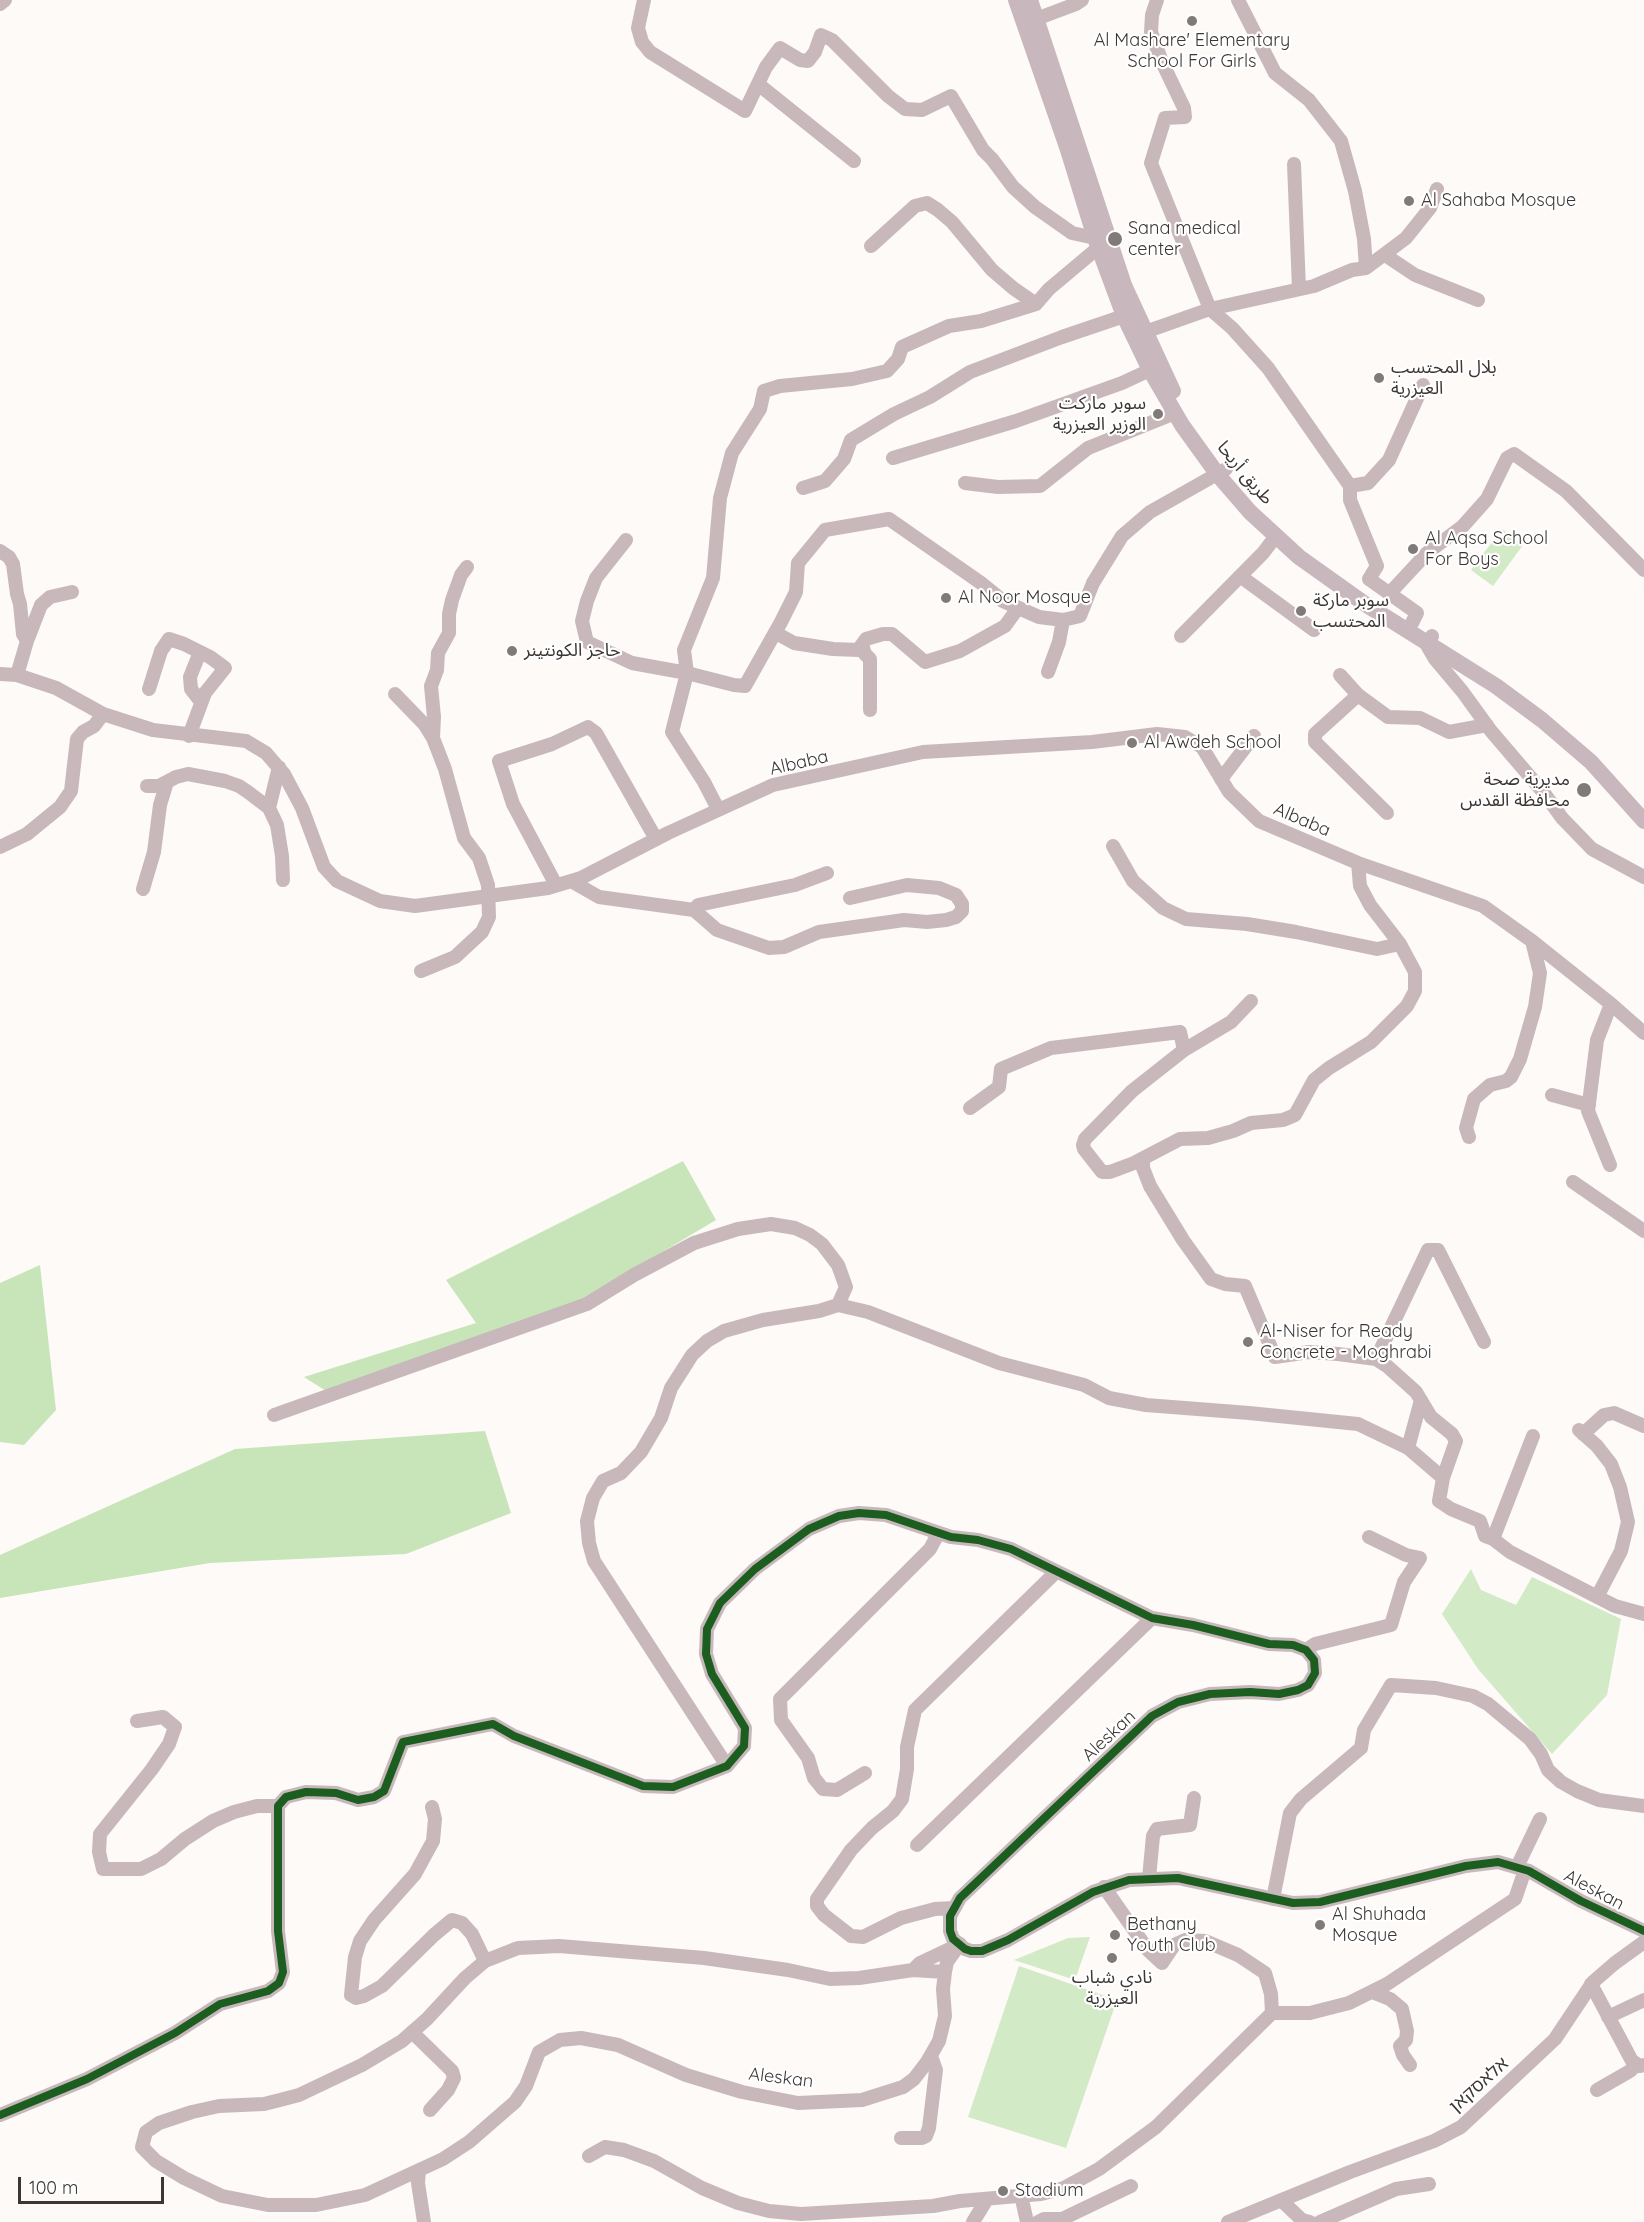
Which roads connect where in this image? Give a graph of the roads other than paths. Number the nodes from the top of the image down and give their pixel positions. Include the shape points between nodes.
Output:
1 (5, 0) edge
2 (644, 0) edge
3 (1016, 0) edge
4 (1030, 0) edge
5 (1082, 0) edge
6 (1157, 0) edge
7 (1238, 0) edge
8 (0, 4) edge
9 (1036, 19) junction
10 (758, 84) junction
11 (854, 161) dead end
12 (1294, 164) dead end
13 (1437, 189) dead end
14 (1097, 243) junction
15 (871, 246) dead end
16 (1385, 255) junction
17 (1366, 267) junction
18 (1299, 289) junction
19 (1478, 300) dead end
20 (1036, 304) junction
21 (1210, 309) junction
22 (1124, 316) junction
23 (1145, 332) junction
24 (1150, 370) junction
25 (1423, 385) dead end
26 (1175, 413) junction
27 (892, 458) dead end
28 (1222, 472) junction
29 (965, 483) dead end
30 (1350, 486) junction
31 (803, 488) dead end
32 (1276, 536) junction
33 (626, 540) dead end
34 (0, 551) edge
35 (466, 567) dead end
36 (1644, 570) edge
37 (1240, 576) junction
38 (72, 592) dead end
39 (1389, 594) junction
40 (1018, 608) junction
41 (1063, 620) junction
42 (1412, 623) junction
43 (1314, 630) dead end
44 (776, 633) junction
45 (1181, 636) dead end
46 (1430, 640) junction
47 (27, 641) junction
48 (862, 645) junction
49 (200, 652) junction
50 (1048, 672) dead end
51 (687, 673) junction
52 (0, 674) edge
53 (17, 675) junction
54 (1340, 675) dead end
55 (149, 689) dead end
56 (394, 694) dead end
57 (1358, 695) junction
58 (201, 702) junction
59 (870, 710) dead end
60 (103, 714) junction
61 (1487, 725) junction
62 (189, 736) junction
63 (1254, 736) dead end
64 (433, 738) junction
65 (279, 767) junction
66 (1221, 779) junction
67 (167, 782) junction
68 (147, 786) dead end
69 (1644, 806) edge
70 (268, 808) junction
71 (718, 810) junction
72 (1387, 813) dead end
73 (1644, 820) edge
74 (656, 839) junction
75 (1113, 846) dead end
76 (0, 847) edge
77 (1358, 863) junction
78 (827, 873) dead end
79 (1644, 877) edge
80 (283, 880) dead end
81 (572, 880) junction
82 (556, 885) junction
83 (143, 889) dead end
84 (488, 897) junction
85 (850, 898) dead end
86 (694, 910) junction
87 (1532, 941) junction
88 (1400, 944) junction
89 (421, 971) dead end
90 (1251, 1001) dead end
91 (1611, 1004) junction
92 (1644, 1033) edge
93 (1184, 1050) junction
94 (1552, 1095) dead end
95 (1589, 1105) junction
96 (970, 1108) dead end
97 (1469, 1137) dead end
98 (1143, 1159) junction
99 (1610, 1165) dead end
100 (1573, 1182) dead end
101 (1644, 1231) edge
102 (838, 1305) junction
103 (1484, 1342) dead end
104 (1376, 1359) junction
105 (1420, 1400) junction
106 (274, 1415) dead end
107 (1644, 1426) edge
108 (1533, 1436) dead end
109 (1408, 1448) junction
110 (1443, 1478) junction
111 (938, 1534) junction
112 (1369, 1537) dead end
113 (1493, 1539) junction
114 (1056, 1572) junction
115 (1598, 1597) junction
116 (1644, 1614) edge
117 (1152, 1618) junction
118 (1306, 1650) junction
119 (137, 1721) dead end
120 (727, 1766) junction
121 (865, 1773) dead end
122 (1194, 1798) dead end
123 (278, 1806) junction
124 (1644, 1806) edge
125 (432, 1807) dead end
126 (1540, 1819) dead end
127 (917, 1845) dead end
128 (1521, 1868) junction
129 (1149, 1878) junction
130 (1104, 1887) junction
131 (1273, 1899) junction
132 (954, 1908) junction
133 (1644, 1931) edge
134 (1644, 1942) edge
135 (966, 1948) junction
136 (485, 1960) junction
137 (913, 1970) junction
138 (945, 1972) junction
139 (1591, 1984) junction
140 (1372, 1992) junction
141 (1644, 2000) edge
142 (1272, 2013) junction
143 (1608, 2017) junction
144 (412, 2032) junction
145 (931, 2056) junction
146 (1410, 2065) dead end
147 (1640, 2065) edge
148 (1597, 2090) dead end
149 (430, 2110) dead end
150 (0, 2115) edge
151 (902, 2138) dead end
152 (589, 2156) dead end
153 (419, 2170) junction
154 (1429, 2184) dead end
155 (1131, 2186) dead end
156 (1021, 2195) junction
157 (987, 2199) junction
158 (1281, 2200) junction
159 (1235, 2220) edge
160 (424, 2222) edge
161 (973, 2222) edge
162 (1027, 2222) edge
163 (1038, 2222) edge
164 (1310, 2222) edge
165 (1320, 2222) edge

1 - 8 street
2 - 10 street via 638,28 650,52 745,111
3 - 14 main road, طريق أريحا
4 - 9 main road, طريق أريحا
5 - 9 street
6 - 21 street via 1151,32 1185,117 1165,118 1151,163
7 - 17 street via 1275,73 1309,100 1341,141 1355,191
9 - 23 main road, طريق أريحا via 1124,285
10 - 11 street
10 - 14 street via 780,48 808,61 821,35 832,40 905,109 922,110 951,96 983,150 1013,187 1072,233
12 - 18 street
13 - 16 street via 1430,208 1406,238
14 - 20 street
14 - 22 main road, طريق أريحا
15 - 20 street via 915,206 927,203 952,222 992,270
16 - 17 street
16 - 19 street via 1415,275
17 - 18 street
18 - 21 street
20 - 51 street via 949,326 902,347 887,371 764,391 760,409 732,453 720,498 713,579 684,650
21 - 23 street
21 - 30 street via 1268,368
22 - 24 main road, طريق أريحا
22 - 31 street via 970,372 851,440 844,459 825,481
23 - 28 main road, طريق أريحا via 1173,391
24 - 26 main road, طريق أريحا
24 - 27 street via 1016,421
25 - 30 street via 1389,460 1368,483
26 - 28 main road, طريق أريحا
26 - 29 street via 1088,448 1040,486
28 - 32 main road, طريق أريحا via 1250,512
28 - 41 street via 1150,512 1122,536 1093,583 1080,616
28 - 42 main road, طريق أريحا via 1292,539
30 - 39 street via 1350,500 1377,566 1369,579
32 - 37 street
32 - 46 main road, طريق أريحا via 1365,604
33 - 51 street via 596,578 587,600 582,621 587,642 632,663
34 - 47 street via 13,564
35 - 64 street via 452,600 449,633 438,653 431,686
36 - 39 street via 1566,491 1514,454 1507,458 1487,499 1463,526 1427,552
37 - 43 street
37 - 45 street
38 - 47 street via 50,597 41,605
39 - 42 street via 1416,613
40 - 41 street via 1039,617
40 - 44 street via 1003,602 889,519 825,530 798,563 796,592
40 - 48 street via 1005,627 960,651 925,662 892,634 866,639
41 - 50 street
42 - 46 main road, طريق أريحا
44 - 48 street via 794,643 833,649 858,650
44 - 51 street via 745,686
46 - 61 street via 1435,659
46 - 69 main road, طريق أريحا via 1490,673 1554,718
46 - 73 main road, طريق أريحا via 1542,720 1591,762
47 - 53 street
48 - 59 street via 870,659
49 - 55 street via 169,639
49 - 58 street via 190,677 190,689
49 - 58 street via 225,668
51 - 71 street via 672,732
52 - 53 street, Albaba
53 - 60 street, Albaba via 56,688
54 - 57 street
56 - 64 street
57 - 61 street via 1388,717 1420,718 1449,732
57 - 72 street via 1315,734 1315,742
58 - 62 street
60 - 62 street, Albaba via 153,730
60 - 76 street via 77,739 71,791 60,807 27,834
61 - 79 street via 1580,838 1604,857
62 - 65 street, Albaba via 246,741
63 - 66 street
64 - 84 street via 464,838 479,858
65 - 70 street
65 - 84 street, Albaba via 302,808 324,867 337,882 380,901 415,906
66 - 71 street, Albaba via 1202,747 1185,737 1157,734 923,752 773,785
66 - 77 street, Albaba via 1259,821
67 - 68 street
67 - 70 street via 188,774 225,782 239,786
67 - 83 street
70 - 80 street via 277,825
71 - 74 street, Albaba
74 - 81 street, Albaba
74 - 82 street via 596,734 588,727 552,744 499,761 513,804
75 - 88 street via 1133,881 1163,908 1186,920 1247,924 1377,949
77 - 87 street, Albaba via 1483,906
77 - 88 street via 1360,886
78 - 86 street via 795,885 698,905
81 - 82 street, Albaba
81 - 86 street via 599,897
82 - 84 street, Albaba
84 - 89 street via 489,917 482,932 455,957
85 - 86 street via 907,885 939,888 956,895 962,911 946,920 904,920 819,932 784,947 769,948 717,930
87 - 91 street, Albaba
87 - 97 street via 1540,973 1520,1059 1511,1077 1490,1085 1474,1099 1466,1128
88 - 98 street via 1415,972 1415,990 1407,1006 1371,1042 1314,1080 1295,1115 1251,1123 1208,1138 1180,1139
90 - 93 street via 1231,1022
91 - 92 street, Albaba
91 - 95 street via 1595,1048
93 - 96 street via 1180,1032 1051,1048 1001,1069 999,1087
93 - 98 street via 1132,1091 1083,1144 1102,1172
94 - 95 street
95 - 99 street
98 - 104 street via 1150,1186 1211,1279 1245,1286 1275,1358 1309,1352
100 - 101 street
102 - 106 street via 846,1287 838,1265 810,1234 771,1224 738,1229 694,1243 587,1304
102 - 109 street via 868,1312 999,1364 1084,1385 1109,1398 1146,1405 1358,1424
102 - 120 street via 763,1320 724,1331 706,1341 671,1388 661,1418 641,1452 621,1473 603,1481 591,1505 589,1543 594,1561
103 - 104 street via 1438,1250 1428,1250
104 - 105 street via 1405,1380
105 - 109 street
105 - 110 street via 1456,1441
107 - 115 street via 1614,1413 1604,1415 1581,1432 1611,1464 1628,1522 1621,1551
108 - 113 street
109 - 110 street
110 - 113 street via 1439,1501 1480,1521 1485,1536
111 - 114 street via 1011,1549
111 - 120 street via 886,1515 839,1516 809,1529 754,1569 720,1603 707,1629 706,1653 712,1674 745,1728 744,1746
111 - 121 street via 930,1549 780,1699 781,1720 823,1789 837,1790
112 - 118 street via 1419,1558 1404,1582 1391,1625 1315,1644
113 - 115 street via 1510,1552
114 - 117 street
114 - 132 street via 915,1710 902,1799 851,1850 817,1899 824,1915 851,1936 863,1937 901,1918
115 - 116 street
117 - 118 street
117 - 127 street
118 - 132 street, Aleskan via 1314,1660 1315,1673 1308,1685 1298,1690 1279,1694 1210,1694 1178,1702 1152,1716 966,1892
119 - 123 street via 163,1718 175,1727 152,1769 100,1834 103,1869 141,1869 213,1821 257,1806
120 - 123 street via 673,1787 643,1786 514,1736 493,1724 403,1742 384,1791 374,1797 358,1800 336,1793 306,1792 286,1797
122 - 129 street via 1191,1826 1157,1829
123 - 150 street via 278,1931 283,1972 279,1983 268,1991 220,2004 175,2033 87,2079
124 - 131 street via 1599,1800 1561,1782 1548,1770 1530,1739 1473,1696 1392,1685 1364,1730 1361,1748 1290,1813
125 - 136 street via 433,1841 415,1874 360,1941 351,1995 364,1996 382,1986 452,1920 462,1923 472,1934
126 - 128 street
128 - 131 street, Aleskan via 1498,1862 1466,1866 1320,1902
128 - 133 street, Aleskan
128 - 140 street via 1515,1899
129 - 130 street, Aleskan
129 - 131 street, Aleskan via 1178,1878
130 - 135 street, Aleskan via 1008,1940 982,1951
130 - 142 street via 1148,1950 1162,1963 1174,1945 1185,1940 1205,1941 1264,1972
132 - 135 street via 950,1931 953,1939
134 - 139 street, אלאסקאן
135 - 137 street via 920,1963
135 - 138 street, Aleskan via 947,1962
136 - 137 street via 518,1948 542,1945 704,1958 830,1979
136 - 144 street
137 - 138 street
138 - 145 street, Aleskan via 945,2016
139 - 143 street
139 - 158 street, אלאסקאן via 1555,2039 1461,2127
140 - 142 street via 1349,2003 1310,2013
140 - 146 street via 1402,2009 1407,2031 1401,2046
141 - 143 street
142 - 156 street via 1156,2127 1128,2149 1064,2188
143 - 147 street via 1632,2061
144 - 149 street via 452,2071 454,2078
144 - 153 street via 370,2060 299,2095 264,2104 219,2106 159,2123 146,2132 142,2147 156,2161 222,2196 268,2205 316,2205 365,2195
145 - 151 street via 936,2070 929,2128 922,2138
145 - 153 street, Aleskan via 903,2087 862,2100 798,2103 715,2085 600,2040 561,2040 539,2052 515,2102 469,2142
147 - 148 street
152 - 157 street via 605,2147 624,2150 654,2161 702,2188 769,2211 831,2213
153 - 160 street
154 - 165 street via 1396,2188
155 - 163 street via 1062,2219
156 - 157 street
156 - 162 street
157 - 161 street
158 - 159 street, אלאסקאן
158 - 164 street via 1302,2220

